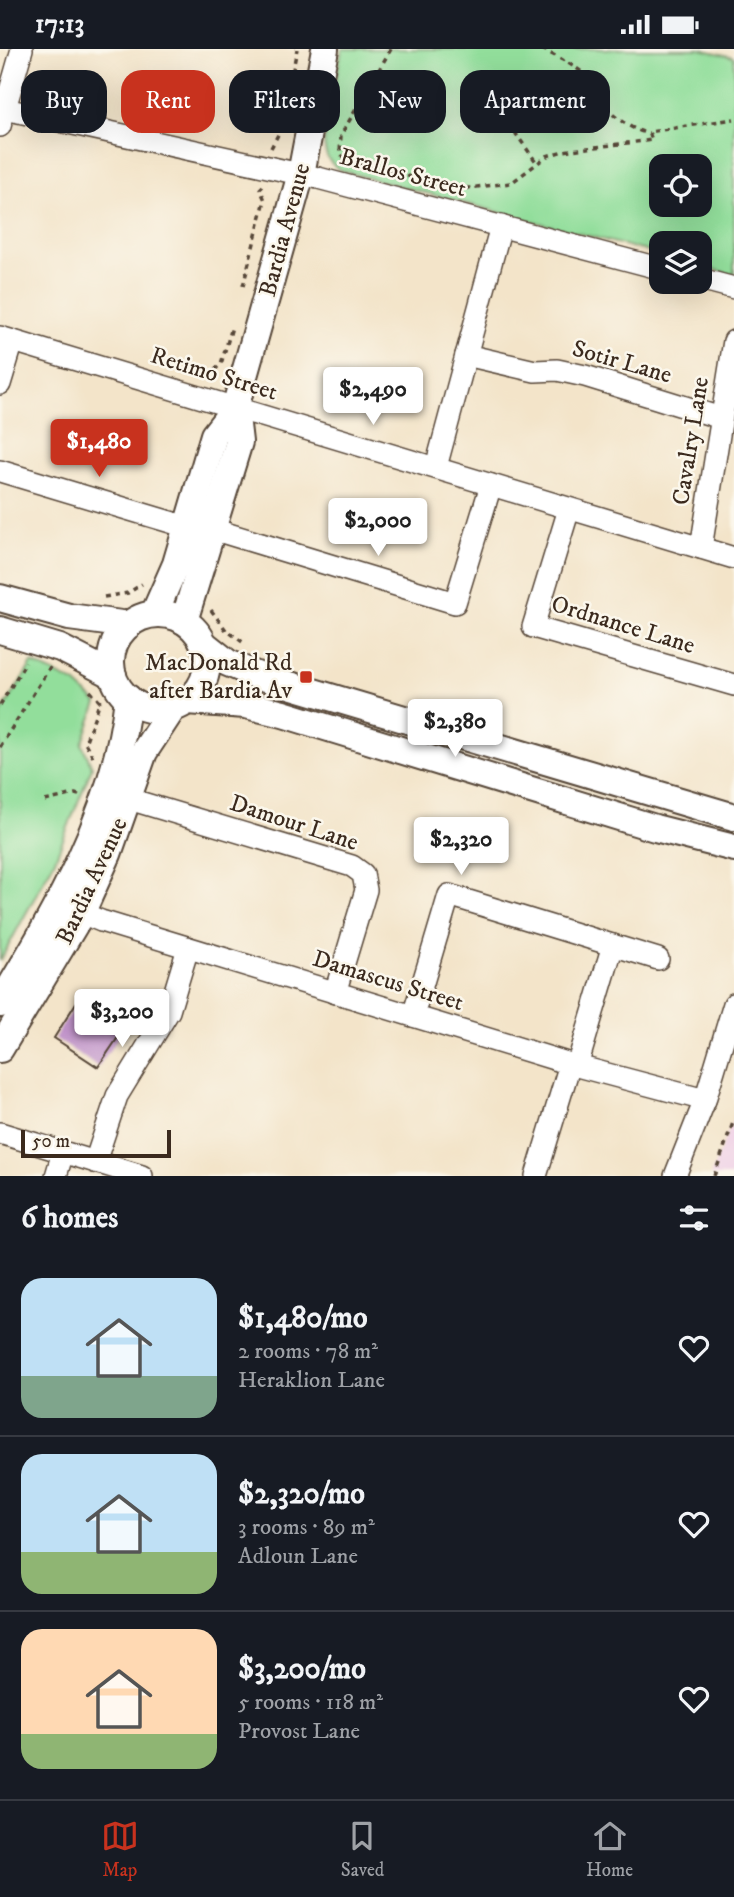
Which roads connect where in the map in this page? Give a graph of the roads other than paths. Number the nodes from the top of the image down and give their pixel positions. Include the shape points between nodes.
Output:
1 (22, 49) edge
2 (325, 49) edge
3 (3, 118) edge
4 (301, 174) junction
5 (501, 226) junction
6 (649, 266) edge
7 (712, 282) edge
8 (734, 288) edge
9 (7, 339) edge
10 (734, 341) edge
11 (466, 355) junction
12 (0, 384) edge
13 (235, 408) junction
14 (721, 418) junction
15 (436, 467) junction
16 (0, 471) edge
17 (491, 485) junction
18 (569, 509) junction
19 (200, 528) junction
20 (701, 548) junction
21 (734, 558) edge
22 (0, 598) edge
23 (154, 614) junction
24 (184, 621) junction
25 (129, 625) junction
26 (0, 630) edge
27 (204, 644) junction
28 (113, 675) junction
29 (734, 685) edge
30 (117, 704) junction
31 (180, 705) junction
32 (129, 799) junction
33 (734, 817) edge
34 (734, 848) edge
35 (70, 909) junction
36 (613, 945) junction
37 (188, 947) junction
38 (658, 959) dead end
39 (335, 993) junction
40 (0, 1004) edge
41 (734, 1004) edge
42 (413, 1016) junction
43 (0, 1049) edge
44 (573, 1065) junction
45 (705, 1100) junction
46 (0, 1133) edge
47 (63, 1152) junction
48 (95, 1162) junction
49 (56, 1176) edge
50 (142, 1176) edge
51 (536, 1176) edge
52 (676, 1176) edge

1 - 3 street
2 - 4 street, Bardia Avenue
3 - 4 street, Brallos Street
4 - 5 street, Brallos Street
4 - 13 street, Bardia Avenue
5 - 6 street, Brallos Street
5 - 11 street
7 - 8 street
9 - 12 street
9 - 13 street, Retimo Street
10 - 14 street, Cavalry Lane
11 - 14 street, Sotir Lane via 535,371 584,376
11 - 15 street
13 - 15 street, Retimo Street
13 - 19 street, Bardia Avenue via 214,435
14 - 20 street, Cavalry Lane
15 - 17 street, Retimo Street
16 - 19 street
17 - 18 street, Retimo Street
17 - 19 street via 455,603
18 - 20 street, Retimo Street
18 - 29 street, Ordnance Lane via 533,627
19 - 23 street, Bardia Avenue
19 - 24 street, Bardia Avenue
20 - 21 street, Retimo Street
22 - 25 street via 69,618
23 - 24 street
23 - 25 street
24 - 27 street
25 - 28 street via 114,647
26 - 28 street via 60,648
27 - 31 street via 205,676 198,690
27 - 33 street via 228,663 256,675
28 - 30 street
30 - 31 street via 157,710
30 - 35 street, Bardia Avenue via 123,740
31 - 32 street, Bardia Avenue via 144,752
31 - 34 street via 246,705 283,714
32 - 35 street, Bardia Avenue
32 - 39 street, Damour Lane via 352,866 363,874 366,890
35 - 37 street, Damascus Street
35 - 40 street, Bardia Avenue
35 - 43 street, Bardia Avenue
36 - 38 street
36 - 42 street via 449,895
36 - 44 street
37 - 39 street, Damascus Street
37 - 48 street via 169,1011 112,1106
39 - 42 street, Damascus Street
41 - 45 street
42 - 44 street, Damascus Street
44 - 45 street, Damascus Street
44 - 51 street
45 - 52 street
46 - 47 street
47 - 48 street
47 - 49 street
48 - 50 street

